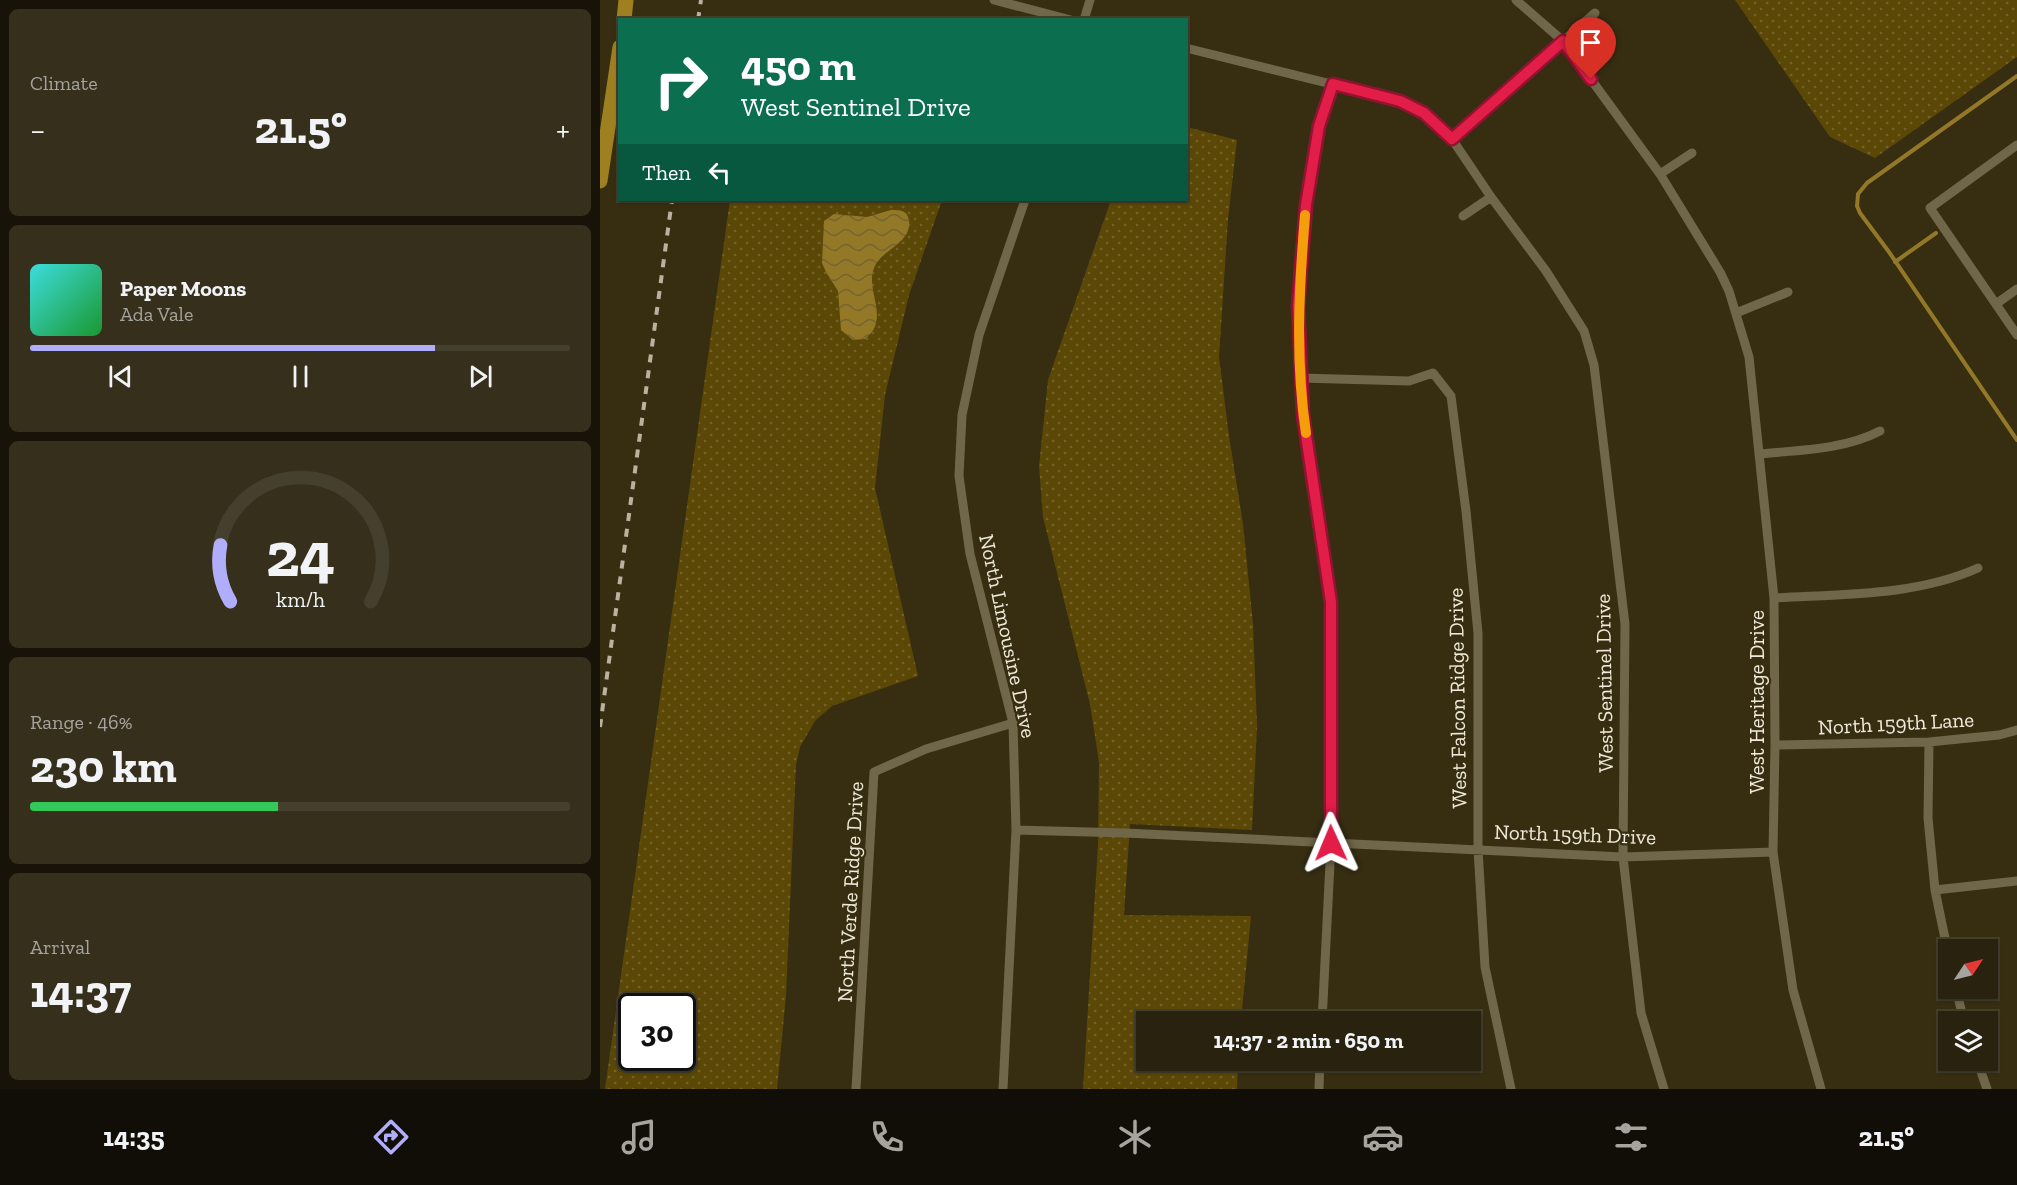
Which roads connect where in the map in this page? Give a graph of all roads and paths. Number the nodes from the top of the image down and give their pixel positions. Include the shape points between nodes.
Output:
1 (626, 0) edge
2 (994, 0) edge
3 (1090, 0) edge
4 (1516, 0) edge
5 (1595, 13) dead end
6 (624, 18) edge
7 (1063, 18) edge
8 (1085, 18) edge
9 (1563, 41) junction
10 (1188, 48) edge
11 (618, 60) edge
12 (1333, 84) junction
13 (1452, 139) junction
14 (2017, 145) edge
15 (1692, 153) dead end
16 (1660, 174) junction
17 (600, 181) edge
18 (1491, 197) junction
19 (1025, 201) edge
20 (1463, 216) dead end
21 (2017, 289) edge
22 (1788, 292) dead end
23 (1996, 304) junction
24 (1736, 312) junction
25 (2017, 335) edge
26 (1300, 378) junction
27 (1880, 431) dead end
28 (1759, 454) junction
29 (1978, 568) dead end
30 (1774, 598) junction
31 (1013, 723) junction
32 (2017, 730) edge
33 (1929, 742) junction
34 (1775, 746) junction
35 (1016, 830) junction
36 (1331, 843) junction
37 (1478, 849) junction
38 (1773, 852) junction
39 (1623, 857) junction
40 (2017, 880) edge
41 (1935, 890) junction
42 (1945, 939) edge
43 (1323, 1011) edge
44 (1320, 1071) edge
45 (1981, 1071) edge
46 (856, 1089) edge
47 (1003, 1089) edge
48 (1319, 1089) edge
49 (1511, 1089) edge
50 (1664, 1089) edge
51 (1821, 1089) edge
52 (1987, 1089) edge

1 - 6 highway
2 - 7 street
3 - 8 street
4 - 9 street, West Heritage Drive
5 - 9 street
9 - 13 street
9 - 16 street, West Heritage Drive
10 - 12 street, West Sentinel Drive
11 - 17 highway
12 - 13 street, West Sentinel Drive via 1400,101 1424,113
12 - 26 street via 1319,126 1306,205 1298,306
13 - 18 street, West Sentinel Drive
14 - 23 street via 1930,208
15 - 16 street
16 - 24 street, West Heritage Drive via 1720,272
18 - 20 street
18 - 39 street, West Sentinel Drive via 1584,331 1594,365 1625,624
19 - 31 street, North Limousine Drive via 979,335 962,415 959,476 970,554
21 - 23 street
22 - 24 street
23 - 25 street
24 - 28 street, West Heritage Drive via 1749,357
26 - 36 street via 1331,602
26 - 37 street, West Falcon Ridge Drive via 1409,381 1433,374 1451,396 1478,633
27 - 28 street via 1866,439 1839,445
28 - 30 street, West Heritage Drive
29 - 30 street via 1931,584
30 - 34 street, West Heritage Drive
31 - 35 street, North Limousine Drive
31 - 46 street, North Verde Ridge Drive via 926,749 874,772
32 - 33 street, North 159th Lane
33 - 34 street, North 159th Lane
33 - 41 street via 1928,818
34 - 38 street, West Heritage Drive
35 - 36 street, North 159th Drive
35 - 47 street, North Limousine Drive
36 - 37 street, North 159th Drive
36 - 43 street
37 - 39 street, North 159th Drive
37 - 49 street, West Falcon Ridge Drive via 1485,967
38 - 39 street, North 159th Drive
38 - 51 street, West Heritage Drive via 1794,990
39 - 50 street, West Sentinel Drive via 1641,1013
40 - 41 street
41 - 42 street
44 - 48 street
45 - 52 street

